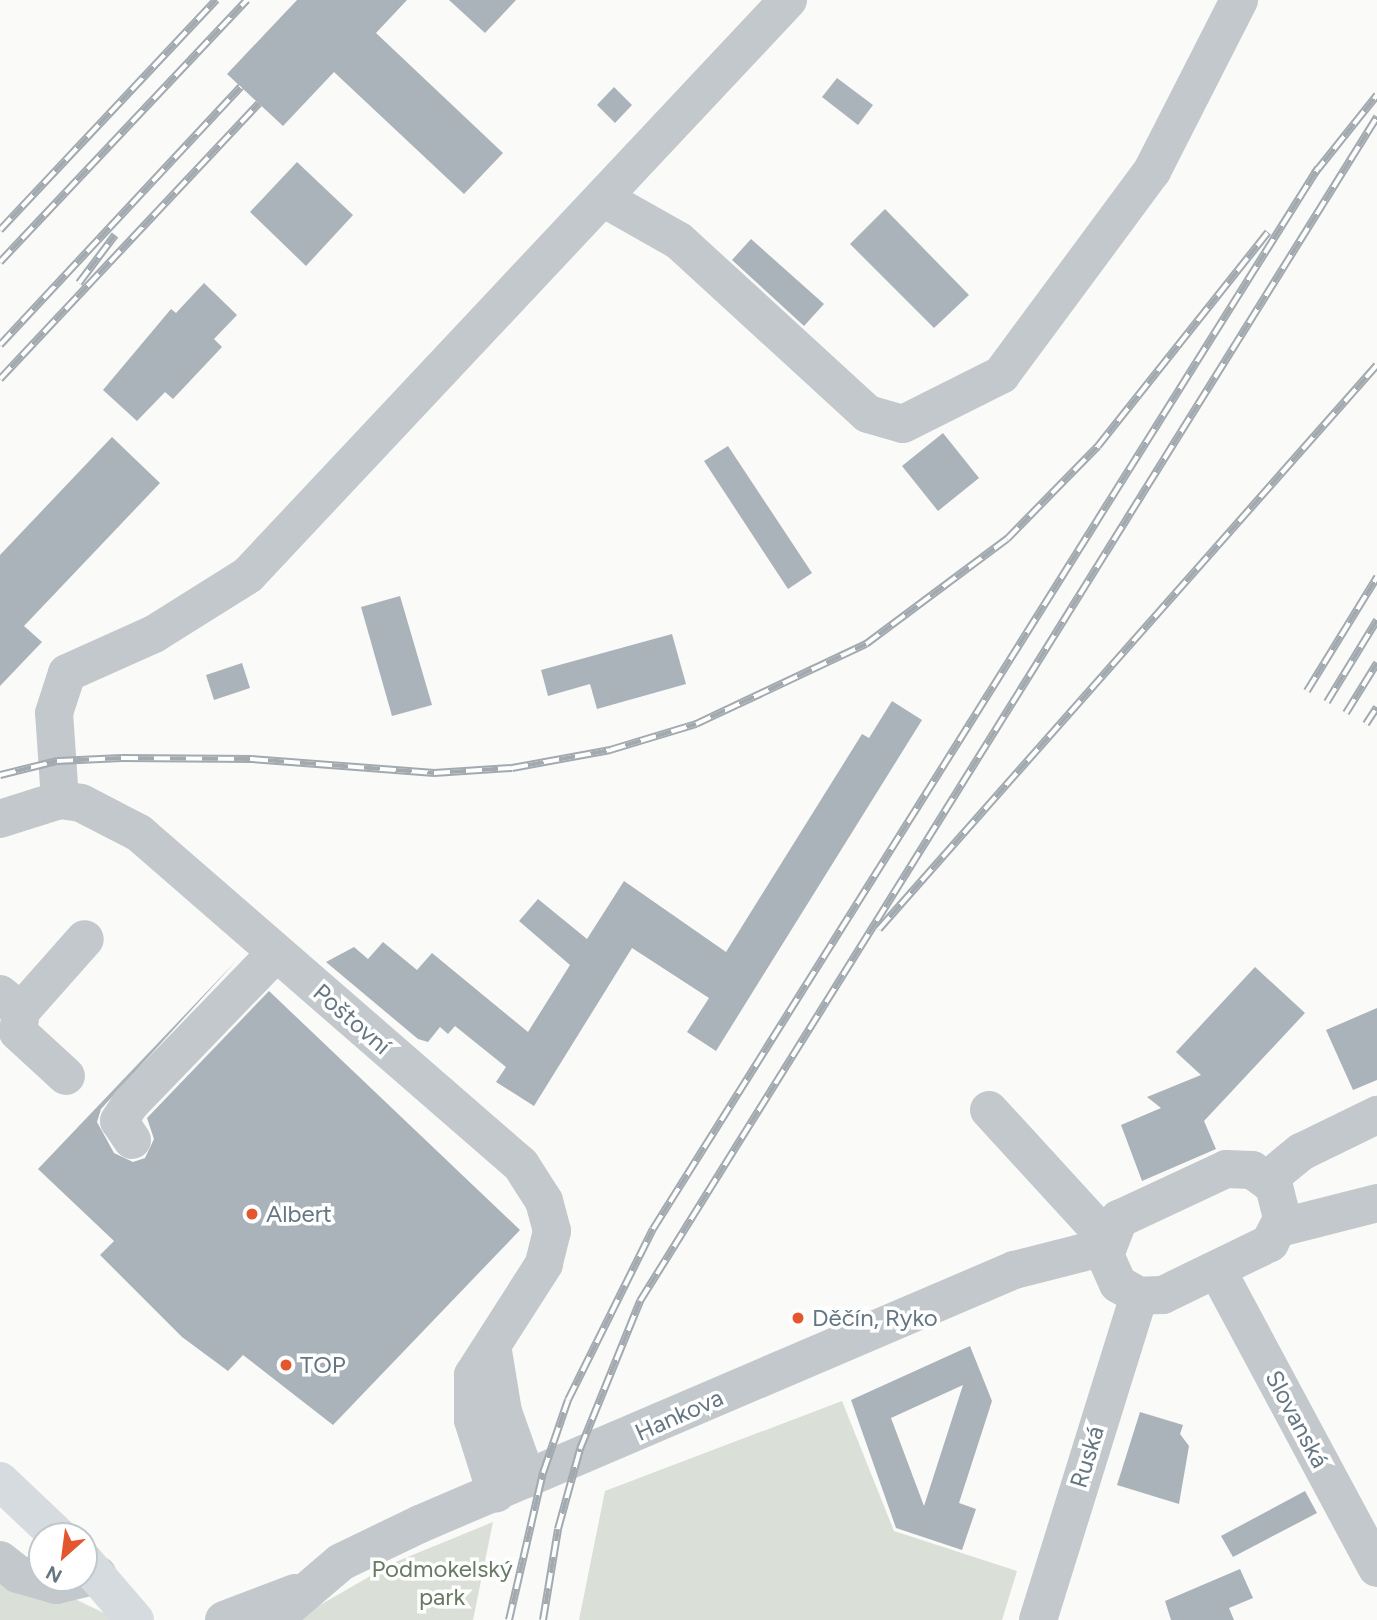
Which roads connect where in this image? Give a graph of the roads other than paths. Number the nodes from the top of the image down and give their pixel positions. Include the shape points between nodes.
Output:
1 (788, 0) edge
2 (1239, 0) edge
3 (603, 198) junction
4 (60, 800) junction
5 (0, 819) edge
6 (85, 939) dead end
7 (276, 953) junction
8 (12, 1021) edge
9 (66, 1076) dead end
10 (989, 1110) dead end
11 (1377, 1115) edge
12 (132, 1140) dead end
13 (1268, 1179) junction
14 (1377, 1203) edge
15 (1279, 1227) junction
16 (1106, 1243) junction
17 (1217, 1270) junction
18 (1139, 1296) junction
19 (0, 1481) edge
20 (511, 1486) junction
21 (43, 1522) edge
22 (0, 1560) edge
23 (1377, 1568) edge
24 (98, 1576) edge
25 (28, 1577) edge
26 (300, 1591) junction
27 (135, 1620) edge
28 (224, 1620) edge
29 (273, 1620) edge
30 (1038, 1620) edge

1 - 3 street
2 - 3 street via 1152,171 1002,375 903,424 868,414 679,241
3 - 4 street via 248,575 154,634 67,673 54,713
4 - 5 street
4 - 7 street, Poštovní via 103,812 139,833
6 - 8 street
7 - 12 street via 130,1104 119,1121
7 - 20 street, Poštovní via 521,1165 544,1201 552,1231 544,1264 493,1351 473,1376 469,1397
8 - 9 street
10 - 16 street
11 - 13 street via 1301,1152
13 - 15 street via 1281,1202
13 - 16 street via 1244,1168 1219,1171 1126,1214
14 - 15 street
15 - 17 street via 1263,1248
16 - 18 street via 1113,1278
16 - 20 street, Hankova via 1014,1270
17 - 18 street via 1163,1295
17 - 23 street, Slovanská
18 - 30 street, Ruská
19 - 21 main road
20 - 26 street, Hankova via 365,1549
22 - 25 street
24 - 27 main road
26 - 28 street
26 - 29 street, Hankova

